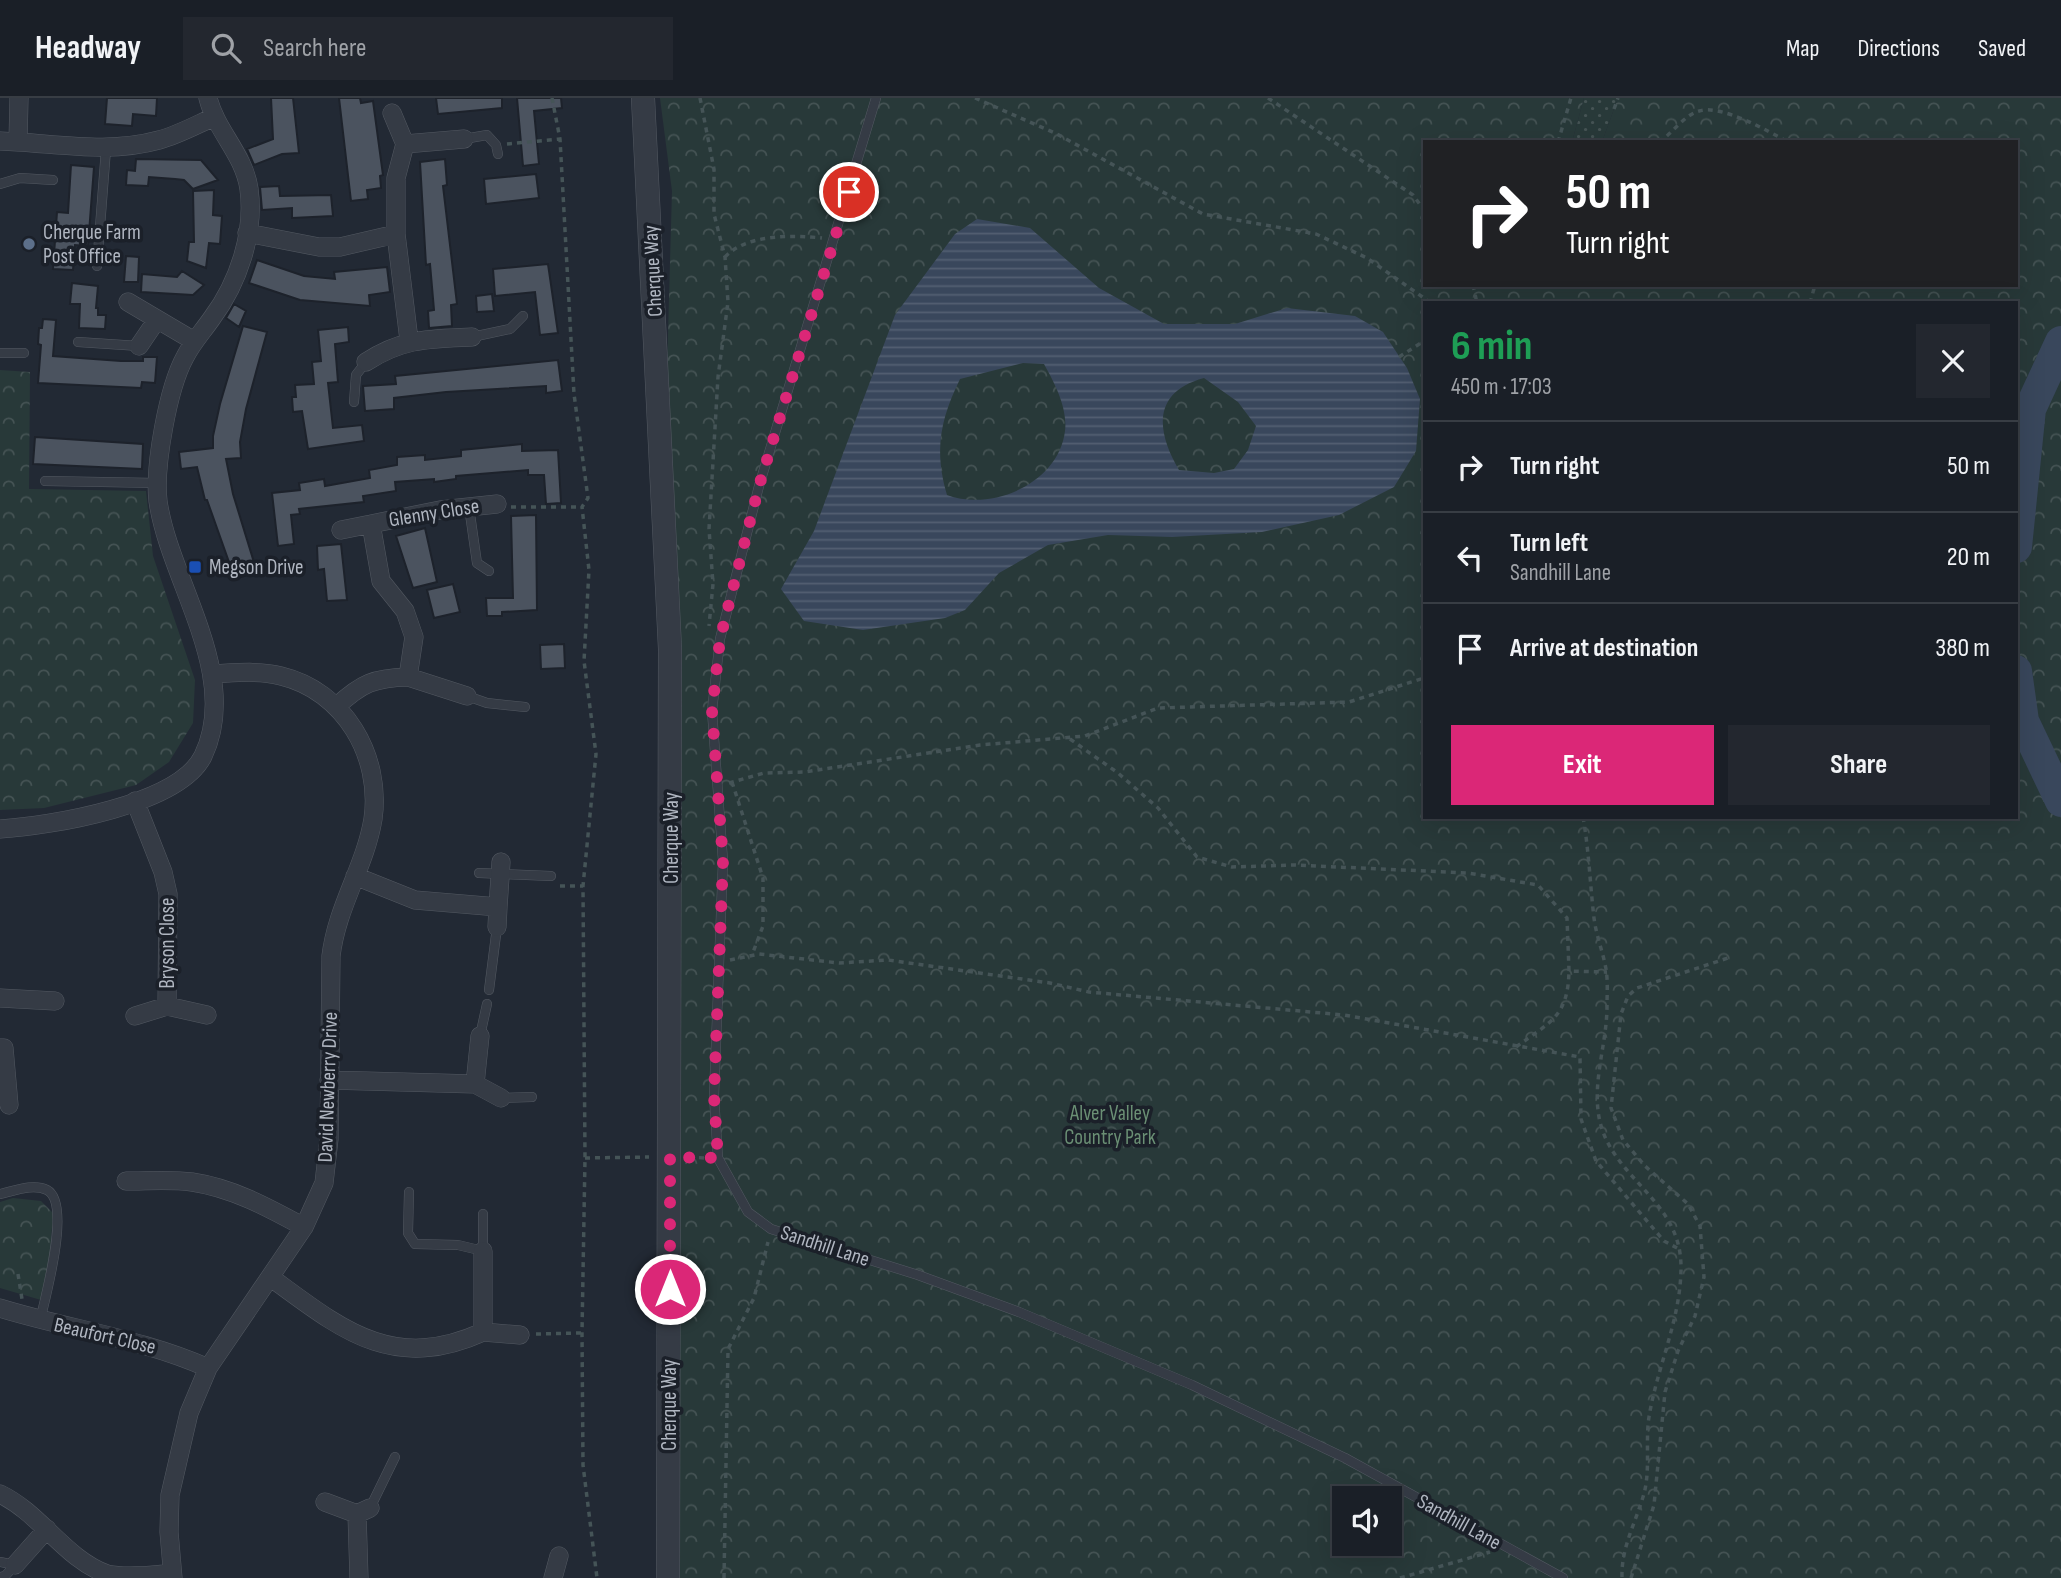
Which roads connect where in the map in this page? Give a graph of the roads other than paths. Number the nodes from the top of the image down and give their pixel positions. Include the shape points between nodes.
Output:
1 (19, 98) edge
2 (208, 98) edge
3 (643, 98) edge
4 (876, 98) edge
5 (392, 113) dead end
6 (214, 117) junction
7 (464, 139) joint
8 (9, 141) edge
9 (405, 144) junction
10 (106, 149) junction
11 (497, 149) road end
12 (53, 180) dead end
13 (0, 184) edge
14 (247, 233) junction
15 (396, 234) junction
16 (97, 266) dead end
17 (128, 302) dead end
18 (523, 316) dead end
19 (156, 320) junction
20 (472, 337) joint
21 (409, 340) junction
22 (194, 341) junction
23 (78, 342) dead end
24 (139, 346) joint
25 (0, 353) edge
26 (24, 354) dead end
27 (366, 362) joint
28 (354, 402) dead end
29 (45, 481) dead end
30 (158, 482) junction
31 (497, 504) road end
32 (469, 507) junction
33 (371, 524) junction
34 (341, 530) dead end
35 (489, 571) dead end
36 (212, 674) junction
37 (408, 677) junction
38 (467, 696) joint
39 (337, 706) junction
40 (525, 707) dead end
41 (135, 802) junction
42 (0, 830) edge
43 (500, 868) junction
44 (479, 873) dead end
45 (355, 876) junction
46 (551, 876) dead end
47 (498, 907) junction
48 (497, 927) joint
49 (489, 990) dead end
50 (0, 998) edge
51 (55, 1001) dead end
52 (487, 1004) dead end
53 (167, 1006) junction
54 (207, 1015) dead end
55 (135, 1016) dead end
56 (480, 1036) joint
57 (0, 1048) edge
58 (329, 1080) junction
59 (475, 1084) junction
60 (532, 1097) dead end
61 (501, 1098) joint
62 (9, 1105) dead end
63 (126, 1181) dead end
64 (409, 1192) dead end
65 (0, 1194) edge
66 (484, 1214) dead end
67 (304, 1227) junction
68 (483, 1251) junction
69 (270, 1277) junction
70 (0, 1308) edge
71 (40, 1321) junction
72 (483, 1332) junction
73 (520, 1335) road end
74 (208, 1368) junction
75 (396, 1457) dead end
76 (0, 1494) edge
77 (325, 1502) dead end
78 (364, 1511) junction
79 (47, 1529) junction
80 (559, 1556) dead end
81 (8, 1563) edge
82 (173, 1576) edge
83 (0, 1577) edge
84 (359, 1578) edge
85 (553, 1578) edge
86 (668, 1578) edge
87 (1563, 1578) edge

1 - 8 street
2 - 6 street
3 - 86 street, Cherque Way via 670,649
4 - 87 lane, Sandhill Lane via 759,486 720,639 712,711 723,861 714,1096 718,1158 748,1212 771,1229 1007,1307 1192,1385 1345,1458
5 - 9 street
6 - 10 street via 162,139
6 - 14 street via 244,169 249,188
7 - 9 street
7 - 11 lane via 487,135
8 - 10 street
9 - 15 street via 396,178
10 - 16 lane
12 - 13 lane via 20,178
14 - 15 street via 319,247
14 - 22 street via 228,293
15 - 21 street
17 - 19 street
18 - 20 lane via 510,329
19 - 22 street
19 - 24 street
20 - 21 street
21 - 27 street
22 - 30 street via 173,383
23 - 24 lane
25 - 26 lane
27 - 28 lane via 356,375
29 - 30 lane
30 - 36 street via 170,547 199,619
31 - 32 street, Glenny Close
32 - 33 street, Glenny Close
32 - 35 lane via 477,562
33 - 34 street, Glenny Close
33 - 37 street, Glenny Close via 381,581 405,611 414,637
36 - 39 street, David Newberry Drive via 280,675 299,681
36 - 41 street via 212,720 202,758 174,784
37 - 38 street
37 - 39 street via 383,678 359,686
38 - 40 lane
39 - 45 street, David Newberry Drive via 364,746 374,785 372,820
41 - 42 street via 57,824
41 - 53 street, Bryson Close via 168,894
43 - 44 lane
43 - 46 lane
43 - 47 street
45 - 47 street via 415,900
45 - 58 street, David Newberry Drive via 334,929
47 - 48 street
48 - 49 lane
50 - 51 street
52 - 56 lane
53 - 54 street, Bryson Close
53 - 55 street, Bryson Close
56 - 59 street
57 - 62 street via 4,1048
58 - 59 street
58 - 67 street, David Newberry Drive via 326,1172
59 - 61 street
60 - 61 lane
63 - 67 street via 191,1182 221,1189 263,1204
64 - 68 lane via 408,1233 415,1244
65 - 71 lane via 31,1187 46,1189 57,1205 57,1234
66 - 68 lane
67 - 69 street, David Newberry Drive
68 - 72 street
69 - 72 street via 336,1326 378,1345 428,1348 458,1343
69 - 74 street, David Newberry Drive
70 - 71 street, Beaufort Close
71 - 74 street, Beaufort Close via 173,1352
72 - 73 street
74 - 82 street, David Newberry Drive via 189,1413 170,1495
75 - 78 lane
76 - 79 street via 22,1504
77 - 78 street
78 - 84 street
79 - 81 street
79 - 82 street via 89,1565 109,1575
80 - 85 street
81 - 83 lane via 5,1576

